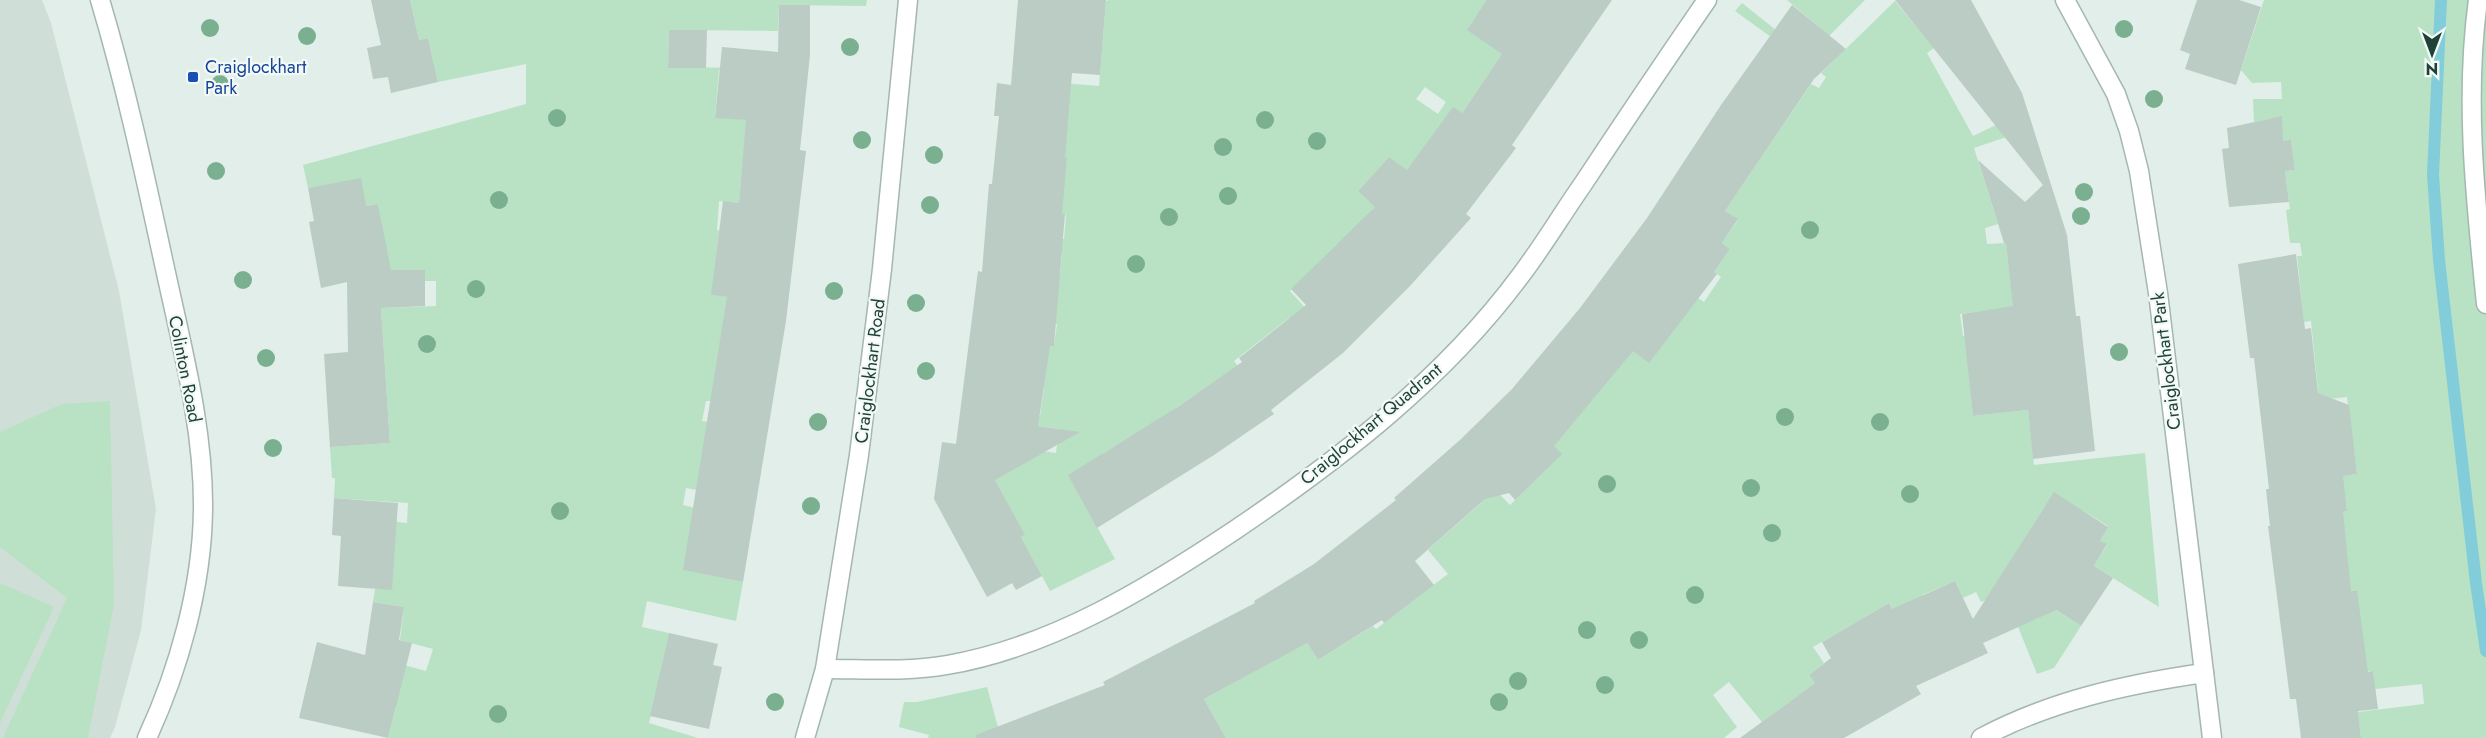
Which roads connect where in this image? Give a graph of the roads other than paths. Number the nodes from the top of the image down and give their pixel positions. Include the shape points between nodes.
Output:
1 (100, 0) edge
2 (908, 0) edge
3 (1707, 0) edge
4 (2478, 0) edge
5 (2073, 2) edge
6 (2486, 304) edge
7 (825, 669) junction
8 (2204, 673) junction
9 (147, 738) edge
10 (805, 738) edge
11 (1981, 738) edge
12 (2212, 738) edge

1 - 9 street, Colinton Road via 147,178 183,350 198,437 203,511 197,574 184,636 166,697
2 - 7 street, Craiglockhart Road via 859,455
3 - 7 street, Craiglockhart Quadrant via 1520,276 1445,362 1338,457 1194,557 1070,626 947,665
4 - 6 street via 2472,94 2474,170
5 - 8 street, Craiglockhart Park via 2116,94 2139,171 2158,293
7 - 10 street, Craiglockhart Road
8 - 11 street via 2136,683 2076,699 2019,719
8 - 12 street, Craiglockhart Park

